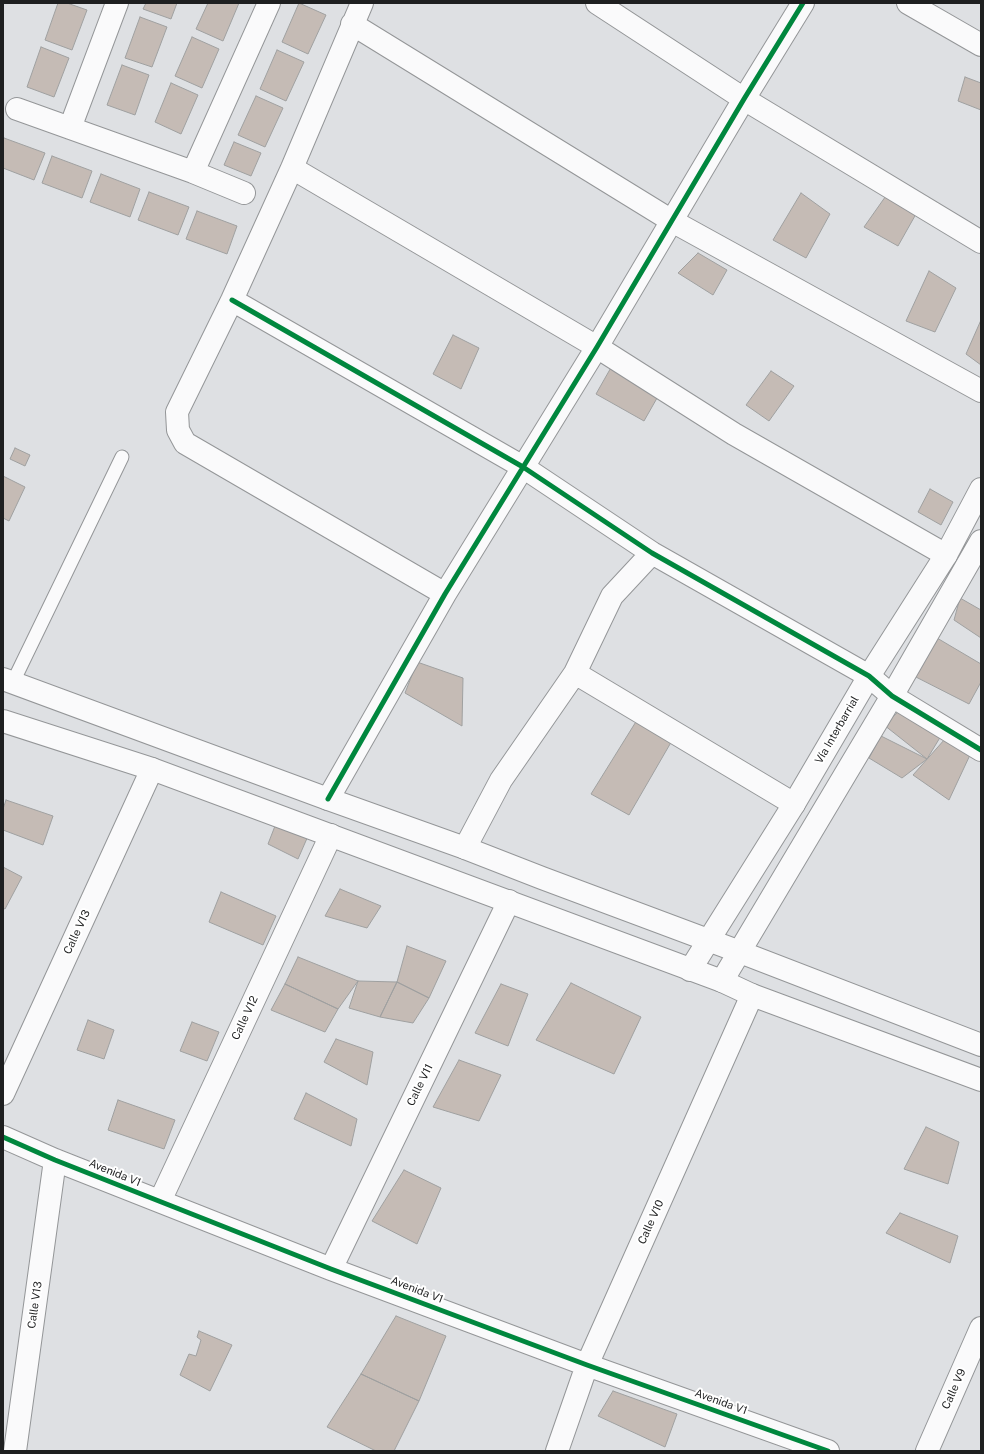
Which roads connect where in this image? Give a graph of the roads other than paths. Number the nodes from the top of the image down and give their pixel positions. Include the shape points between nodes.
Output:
1 (117, 3) edge
2 (269, 3) edge
3 (362, 3) edge
4 (598, 3) edge
5 (804, 3) edge
6 (908, 3) edge
7 (352, 24) junction
8 (981, 45) edge
9 (744, 99) junction
10 (17, 109) dead end
11 (70, 128) junction
12 (292, 168) junction
13 (193, 172) junction
14 (244, 193) dead end
15 (672, 221) junction
16 (981, 242) edge
17 (232, 300) junction
18 (597, 347) junction
19 (981, 391) edge
20 (122, 457) dead end
21 (523, 467) junction
22 (981, 489) edge
23 (981, 540) edge
24 (652, 553) junction
25 (946, 555) junction
26 (445, 594) junction
27 (575, 673) junction
28 (869, 676) junction
29 (8, 680) edge
30 (892, 696) junction
31 (3, 721) edge
32 (981, 750) edge
33 (152, 769) junction
34 (328, 799) junction
35 (794, 804) junction
36 (330, 835) junction
37 (465, 848) junction
38 (508, 901) junction
39 (707, 941) junction
40 (740, 952) junction
41 (690, 970) junction
42 (722, 981) junction
43 (752, 996) junction
44 (981, 1045) edge
45 (981, 1080) edge
46 (3, 1094) edge
47 (3, 1137) edge
48 (55, 1160) junction
49 (160, 1201) junction
50 (331, 1269) junction
51 (981, 1328) edge
52 (587, 1365) junction
53 (15, 1451) edge
54 (557, 1451) edge
55 (828, 1451) edge
56 (927, 1451) edge

1 - 11 street
2 - 13 street
3 - 7 street
4 - 9 street
5 - 9 street
6 - 8 street
7 - 12 street
7 - 15 street
9 - 15 street
9 - 16 street
10 - 11 street
11 - 13 street
12 - 17 street
12 - 18 street
13 - 14 street
15 - 18 street
15 - 19 street
17 - 21 street
17 - 26 street via 177,412 178,430 185,443
18 - 21 street
18 - 25 street via 734,434
20 - 29 lane
21 - 24 street
21 - 26 street
22 - 25 street, Vía Interbarrial
23 - 30 street
24 - 27 street via 612,596
24 - 28 street
25 - 28 street, Vía Interbarrial
26 - 34 street
27 - 35 street
27 - 37 street via 501,780
28 - 30 street
28 - 35 street, Vía Interbarrial
29 - 34 street
30 - 32 street
30 - 40 street
31 - 33 street
33 - 36 street
33 - 46 street, Calle V13
34 - 37 street
35 - 39 street, Vía Interbarrial
36 - 38 street
36 - 49 street, Calle V12
37 - 39 street
38 - 41 street
38 - 50 street, Calle V11
39 - 40 street
39 - 41 street, Vía Interbarrial
40 - 42 street
40 - 44 street
41 - 42 street
42 - 43 street
43 - 45 street
43 - 52 street, Calle V10
47 - 48 street, Avenida V1
48 - 49 street, Avenida V1
48 - 53 street, Calle V13
49 - 50 street, Avenida V1
50 - 52 street, Avenida V1
51 - 56 street, Calle V9
52 - 54 street, Calle V10
52 - 55 street, Avenida V1

